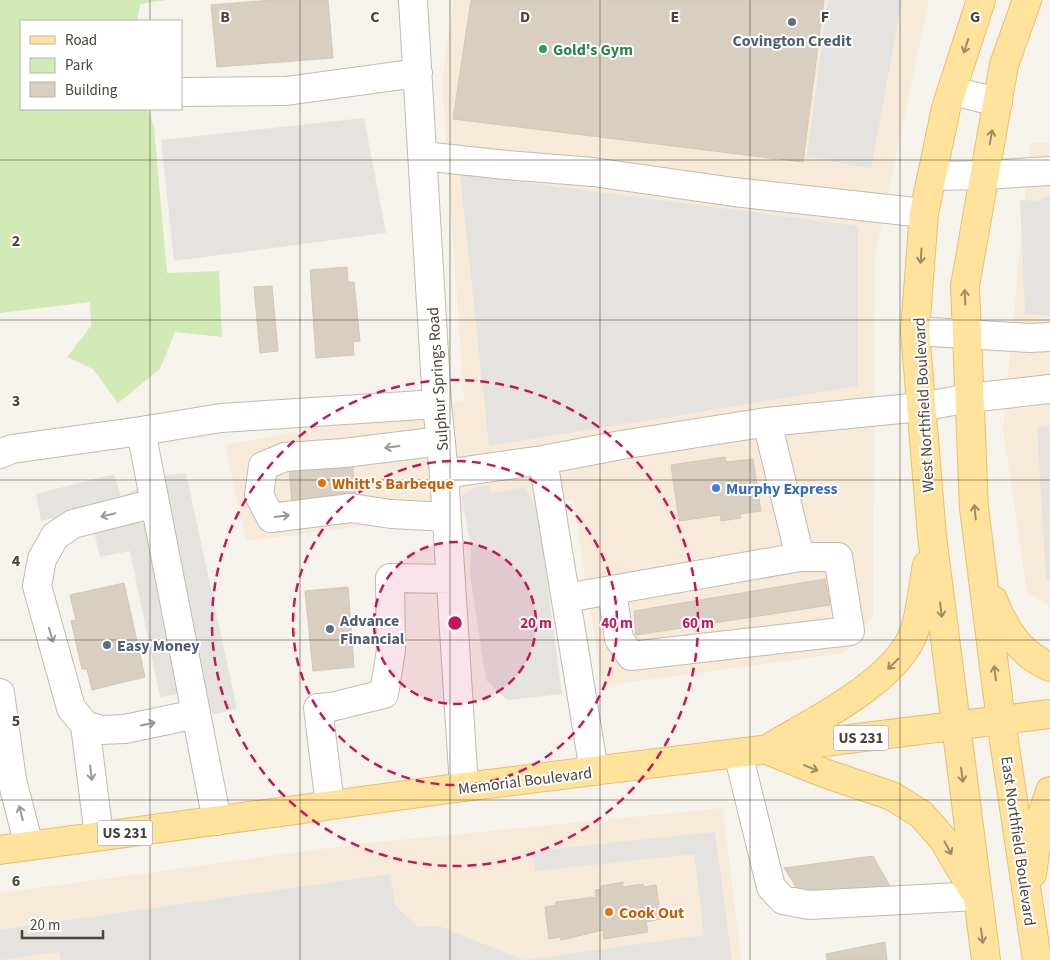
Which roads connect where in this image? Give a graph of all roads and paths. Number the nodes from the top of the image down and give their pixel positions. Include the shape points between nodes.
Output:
1 (413, 0) edge
2 (981, 0) edge
3 (1027, 0) edge
4 (418, 73) junction
5 (952, 91) junction
6 (182, 92) edge
7 (998, 102) junction
8 (423, 156) junction
9 (1050, 172) edge
10 (984, 175) junction
11 (932, 176) junction
12 (924, 213) junction
13 (915, 331) junction
14 (966, 334) junction
15 (1050, 337) edge
16 (1050, 389) edge
17 (969, 398) junction
18 (436, 404) junction
19 (921, 407) junction
20 (767, 422) junction
21 (141, 431) junction
22 (440, 441) junction
23 (0, 454) edge
24 (543, 460) junction
25 (444, 474) junction
26 (155, 503) junction
27 (446, 517) junction
28 (932, 536) junction
29 (800, 558) junction
30 (982, 570) junction
31 (450, 579) junction
32 (612, 590) junction
33 (566, 598) junction
34 (1050, 667) edge
35 (0, 693) edge
36 (196, 714) junction
37 (1050, 714) edge
38 (1001, 721) junction
39 (84, 725) junction
40 (956, 727) junction
41 (766, 750) junction
42 (738, 753) junction
43 (594, 771) junction
44 (464, 788) junction
45 (1050, 792) edge
46 (330, 805) junction
47 (217, 820) junction
48 (99, 836) junction
49 (29, 846) junction
50 (0, 850) edge
51 (977, 896) junction
52 (1028, 903) junction
53 (986, 960) edge
54 (1036, 960) edge

1 - 4 street, Sulphur Springs Road
2 -> 5 main road, West Northfield Boulevard
3 - 7 main road via 1004,65
4 - 6 street via 286,91
4 - 8 street, Sulphur Springs Road
5 - 7 street
5 - 11 main road, West Northfield Boulevard
10 -> 7 main road
8 - 12 street via 593,172 734,192
8 - 18 street, Sulphur Springs Road
9 - 10 street
10 - 11 street
14 -> 10 main road via 965,286
11 - 12 main road, West Northfield Boulevard
12 -> 13 main road, West Northfield Boulevard
13 - 14 street
13 - 19 main road, West Northfield Boulevard
14 - 15 street
14 - 17 main road
16 - 17 street
17 - 19 street
30 -> 17 main road via 974,508
18 - 21 street via 220,418
18 - 22 street, Sulphur Springs Road
19 - 20 street
19 - 28 main road, West Northfield Boulevard
20 - 24 street
20 - 29 street
21 - 23 street via 12,449
21 - 26 street
22 - 25 street, Sulphur Springs Road
22 -> 27 street via 284,457 263,466 259,495 271,518 351,508
24 - 25 street
24 - 33 street
25 - 27 street, Sulphur Springs Road
26 - 36 street
26 -> 39 street via 73,524 54,536 42,559 37,586 71,708
27 - 31 street, Sulphur Springs Road
28 -> 40 main road, West Northfield Boulevard
28 -> 41 main road via 914,633 899,659 879,678 839,706
29 - 32 street
29 - 32 street via 838,557 850,630 631,656 619,639
30 - 34 main road via 1001,620 1012,636 1035,660
38 -> 30 main road
31 - 44 street, Sulphur Springs Road
31 - 46 street via 390,578 391,650 384,694 318,708
32 - 33 street
33 - 43 street
49 -> 35 street via 12,780
39 -> 36 street via 101,730 125,728
36 - 47 street
37 - 38 main road, Memorial Boulevard / US 231
38 - 40 main road, Memorial Boulevard / US 231
38 - 52 main road, East Northfield Boulevard
39 -> 48 street
40 - 41 main road, Memorial Boulevard / US 231
40 -> 51 main road
41 - 42 main road, Memorial Boulevard / US 231
41 -> 51 main road via 892,796 921,814 943,839
42 - 43 main road, Memorial Boulevard / US 231
42 - 51 street via 771,887 783,900 809,905
43 - 44 main road, Memorial Boulevard / US 231
44 - 46 main road, Memorial Boulevard / US 231
45 - 52 main road via 1039,824
46 - 47 main road, Memorial Boulevard / US 231
47 - 48 main road, Memorial Boulevard / US 231
48 - 49 main road, Memorial Boulevard / US 231
49 - 50 main road, Memorial Boulevard / US 231
51 -> 53 main road
52 - 54 main road, East Northfield Boulevard

